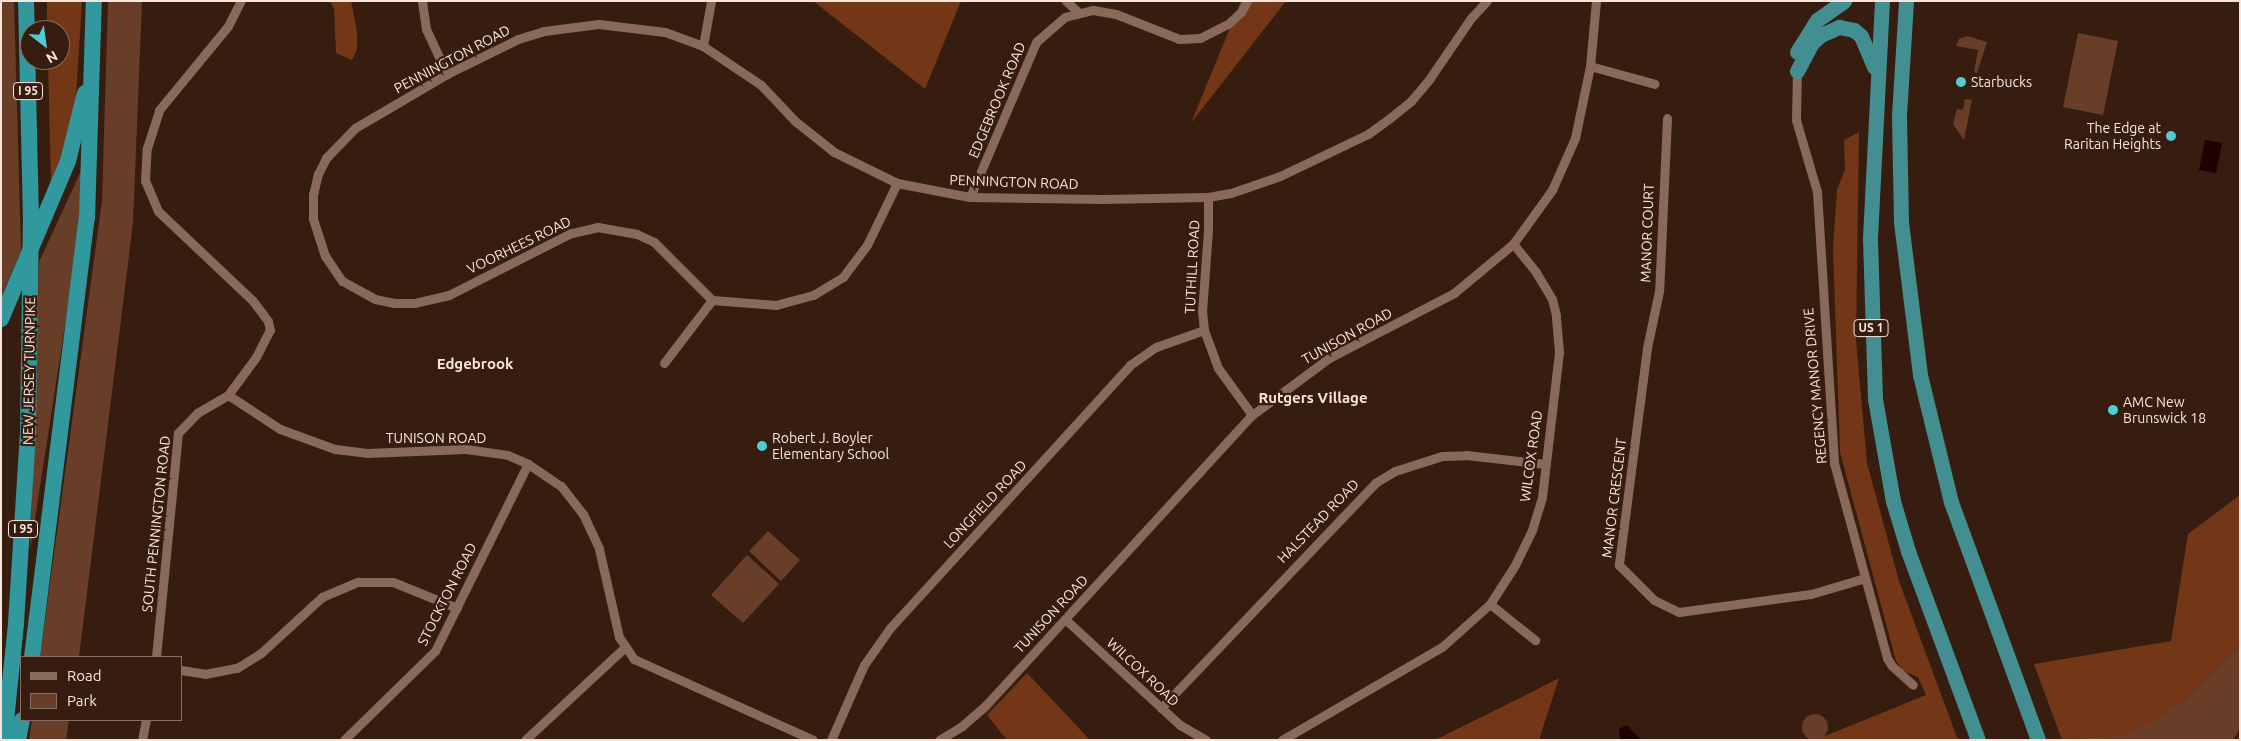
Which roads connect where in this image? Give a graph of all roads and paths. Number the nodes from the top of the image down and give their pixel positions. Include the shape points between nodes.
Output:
1 (26, 1) edge
2 (93, 1) edge
3 (241, 1) edge
4 (422, 1) edge
5 (711, 1) edge
6 (1066, 1) edge
7 (1247, 1) edge
8 (1487, 1) edge
9 (1596, 1) edge
10 (1844, 1) edge
11 (1882, 1) edge
12 (1906, 1) edge
13 (1078, 12) junction
14 (703, 46) junction
15 (1590, 66) junction
16 (1797, 71) junction
17 (447, 74) junction
18 (1655, 84) dead end
19 (1876, 85) junction
20 (1667, 118) dead end
21 (898, 183) junction
22 (970, 197) junction
23 (1208, 197) junction
24 (1513, 244) junction
25 (325, 256) joint
26 (712, 300) junction
27 (1, 319) edge
28 (1204, 330) junction
29 (1647, 348) joint
30 (664, 363) dead end
31 (228, 396) junction
32 (1252, 415) junction
33 (528, 464) junction
34 (1545, 464) junction
35 (1865, 578) junction
36 (1490, 604) junction
37 (457, 608) junction
38 (1065, 619) junction
39 (1535, 640) dead end
40 (624, 648) junction
41 (32, 656) edge
42 (156, 656) edge
43 (182, 670) edge
44 (1913, 685) dead end
45 (1161, 708) junction
46 (22, 721) edge
47 (146, 721) edge
48 (4, 740) edge
49 (18, 740) edge
50 (142, 740) edge
51 (344, 740) edge
52 (525, 740) edge
53 (813, 740) edge
54 (832, 740) edge
55 (939, 740) edge
56 (1206, 740) edge
57 (1282, 740) edge
58 (1978, 740) edge
59 (2038, 740) edge

1 - 48 highway, NEW JERSEY TURNPIKE / I 95 via 31,220 28,431 16,623
2 - 27 highway via 83,108 68,161
2 - 41 highway via 88,209
3 - 31 street, SOUTH PENNINGTON ROAD via 228,26 159,110 150,132 145,164 145,181 158,211 252,300 268,320 268,337
4 - 17 street via 426,28
5 - 14 street
6 - 13 street
7 - 13 street, EDGEBROOK ROAD via 1228,24 1200,38 1186,39 1116,14 1093,10
8 - 23 street, PENNINGTON ROAD via 1411,101 1368,134 1280,176 1231,194
9 - 15 street, TUNISON ROAD
10 - 16 highway via 1817,20 1807,33 1798,48
11 - 19 highway, US 1
12 - 59 highway via 1901,222 1913,327 1928,417 1991,618
13 - 22 street, EDGEBROOK ROAD via 1065,17 1036,42
14 - 17 street, PENNINGTON ROAD via 665,32 635,27 572,26 518,39
14 - 21 street, PENNINGTON ROAD via 761,85 795,121 834,152
15 - 18 street
15 - 24 street, TUNISON ROAD via 1575,138 1564,167 1534,217
16 - 19 highway via 1804,55 1821,35 1847,27 1866,42
16 - 35 street, REGENCY MANOR DRIVE via 1795,110 1817,192 1834,463
17 - 25 street, PENNINGTON ROAD via 355,128 326,158 313,195 316,237
19 - 58 highway, US 1 via 1870,298 1875,398 1893,500 1942,646
20 - 29 street, MANOR COURT via 1659,291
21 - 22 street, PENNINGTON ROAD
21 - 26 street via 868,246 829,288 776,305
22 - 23 street, PENNINGTON ROAD
23 - 28 street, TUTHILL ROAD via 1202,311
24 - 32 street, TUNISON ROAD via 1454,293 1329,358
24 - 34 street, WILCOX ROAD via 1546,286 1556,315 1559,352
25 - 26 street, VOORHEES ROAD via 342,280 355,290 394,303 414,303 449,295 572,233 598,227 617,229 654,242
26 - 30 street
28 - 32 street, TUTHILL ROAD via 1218,368
28 - 54 street, LONGFIELD ROAD via 1156,348 1130,366 890,628 864,665
29 - 35 street, MANOR CRESCENT via 1618,565 1626,576 1654,600 1679,612 1811,594
31 - 33 street, TUNISON ROAD via 280,430 335,450 367,453 490,451
31 - 42 street, SOUTH PENNINGTON ROAD via 197,413 178,433
32 - 38 street, TUNISON ROAD
33 - 37 street, STOCKTON ROAD
33 - 40 street, TUNISON ROAD via 561,486 584,514 599,549 616,628
34 - 36 street, WILCOX ROAD via 1542,497 1532,530
34 - 45 street, HALSTEAD ROAD via 1466,455 1442,456 1395,471 1374,483
35 - 44 street, REGENCY MANOR DRIVE via 1887,658
36 - 39 street
36 - 57 street, WILCOX ROAD via 1442,647
37 - 43 street via 402,584 376,580 358,582 322,597 262,653 237,668 221,674
37 - 51 street, STOCKTON ROAD via 426,662
38 - 45 street, WILCOX ROAD
38 - 55 street, TUNISON ROAD via 975,716
40 - 52 street
40 - 53 street, TUNISON ROAD via 645,666
45 - 56 street, WILCOX ROAD via 1180,725
46 - 49 highway
47 - 50 street

